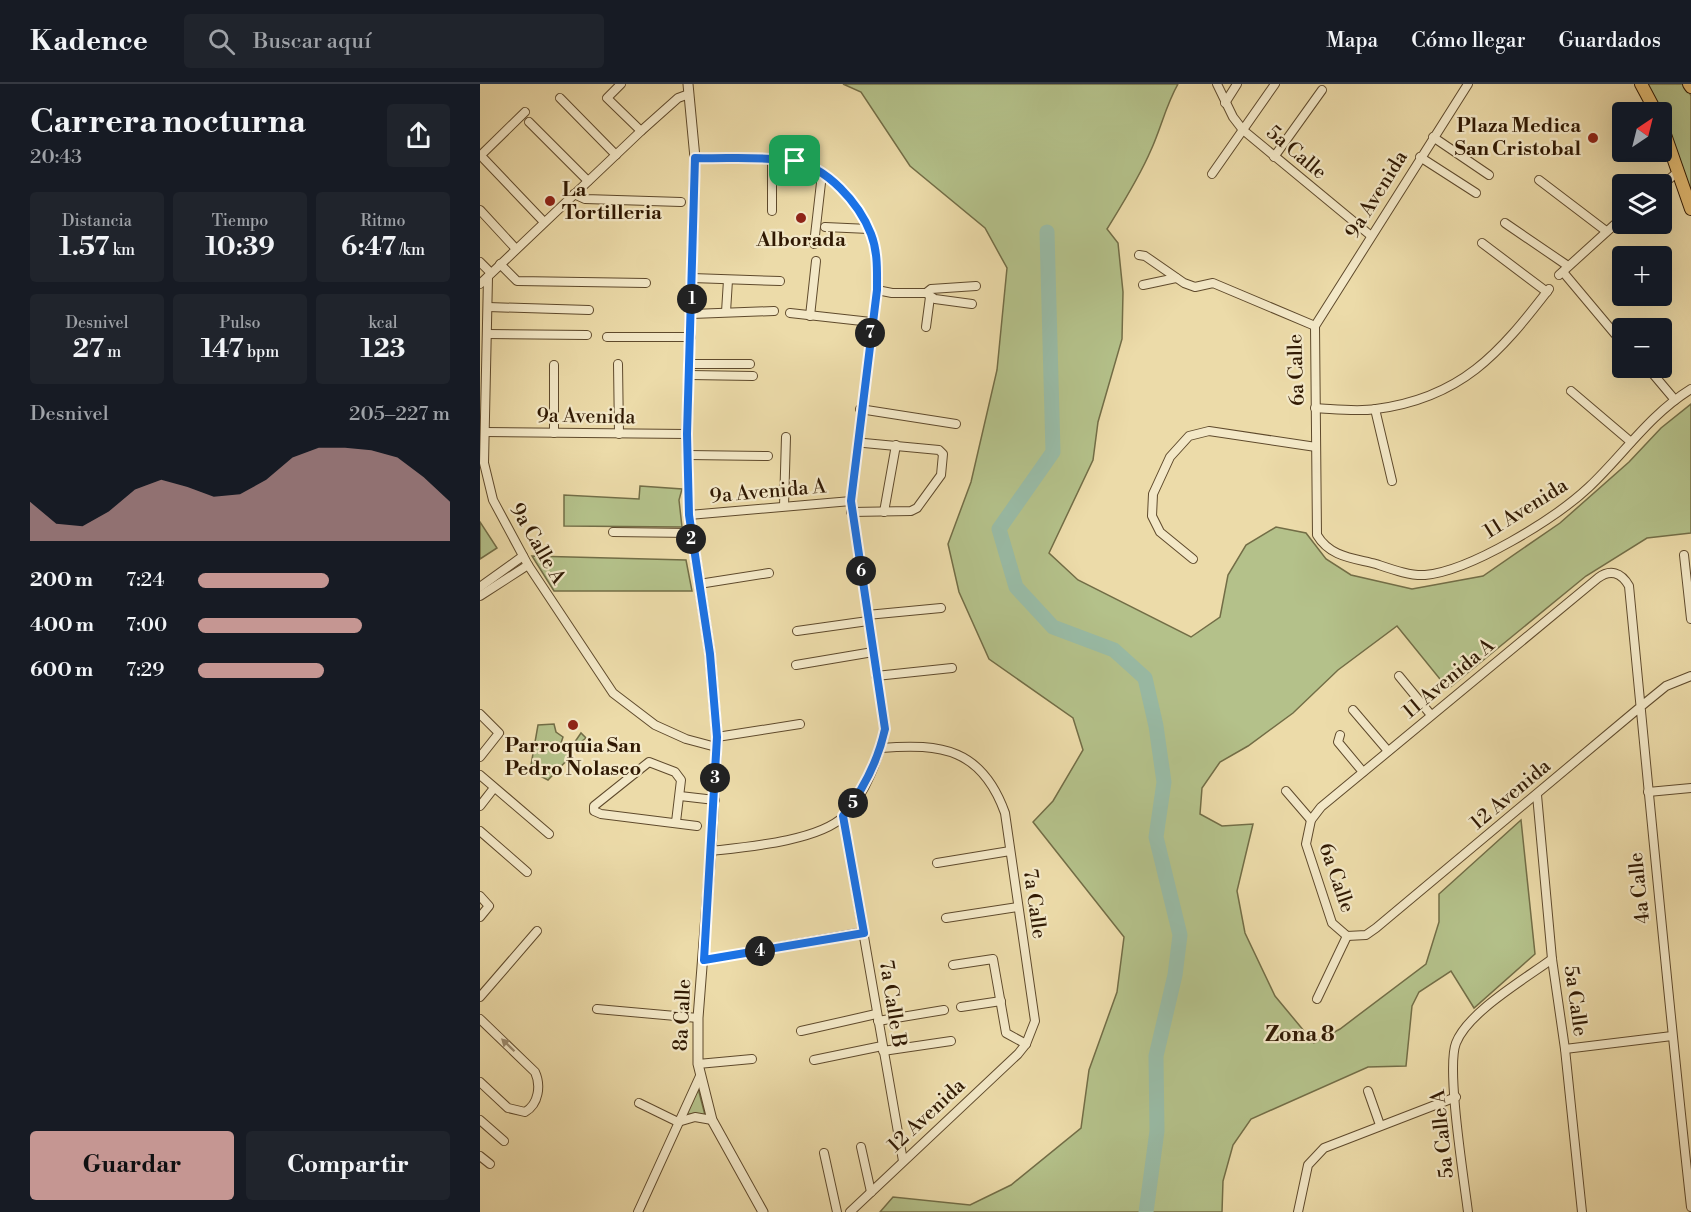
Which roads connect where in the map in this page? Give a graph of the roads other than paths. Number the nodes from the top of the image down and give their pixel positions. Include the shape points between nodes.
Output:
1 (621, 84) edge
2 (688, 84) edge
3 (1217, 84) edge
4 (1237, 84) edge
5 (1275, 84) edge
6 (1641, 84) edge
7 (1464, 86) edge
8 (1322, 90) dead end
9 (689, 94) junction
10 (560, 98) dead end
11 (1651, 102) edge
12 (1225, 103) junction
13 (525, 112) dead end
14 (529, 122) dead end
15 (1243, 130) junction
16 (641, 131) junction
17 (1433, 137) junction
18 (1672, 152) edge
19 (616, 155) junction
20 (1274, 157) junction
21 (1420, 157) junction
22 (482, 158) edge
23 (695, 158) junction
24 (772, 159) junction
25 (1679, 171) junction
26 (822, 174) junction
27 (1212, 174) dead end
28 (1489, 175) dead end
29 (1672, 177) edge
30 (1539, 180) dead end
31 (588, 182) junction
32 (1476, 193) dead end
33 (574, 194) junction
34 (681, 202) dead end
35 (1691, 209) edge
36 (480, 210) edge
37 (772, 211) dead end
38 (544, 222) junction
39 (1505, 223) dead end
40 (1612, 226) edge
41 (825, 227) dead end
42 (869, 229) junction
43 (1606, 231) junction
44 (1370, 235) junction
45 (1482, 243) dead end
46 (814, 244) dead end
47 (516, 249) junction
48 (1139, 255) dead end
49 (816, 261) dead end
50 (480, 262) edge
51 (500, 264) junction
52 (1564, 271) junction
53 (490, 275) junction
54 (692, 278) junction
55 (1176, 278) junction
56 (728, 280) junction
57 (780, 281) dead end
58 (480, 284) edge
59 (646, 284) dead end
60 (1143, 285) dead end
61 (976, 286) dead end
62 (877, 290) junction
63 (928, 295) junction
64 (972, 304) dead end
65 (488, 307) junction
66 (589, 310) dead end
67 (774, 311) dead end
68 (726, 312) junction
69 (692, 314) junction
70 (789, 314) dead end
71 (810, 316) junction
72 (871, 322) junction
73 (1315, 326) junction
74 (926, 327) dead end
75 (1612, 330) edge
76 (487, 334) junction
77 (588, 335) dead end
78 (607, 337) dead end
79 (691, 337) junction
80 (618, 364) dead end
81 (691, 364) junction
82 (750, 364) dead end
83 (554, 365) dead end
84 (690, 375) junction
85 (753, 376) dead end
86 (1656, 378) edge
87 (483, 383) edge
88 (1691, 390) edge
89 (1571, 391) dead end
90 (1674, 400) junction
91 (1315, 408) junction
92 (1375, 409) junction
93 (860, 410) junction
94 (482, 416) edge
95 (956, 424) dead end
96 (485, 432) junction
97 (554, 433) junction
98 (619, 434) junction
99 (687, 434) junction
100 (786, 437) dead end
101 (1631, 442) junction
102 (864, 443) dead end
103 (896, 445) junction
104 (1316, 447) junction
105 (482, 450) edge
106 (688, 455) junction
107 (768, 456) dead end
108 (482, 474) edge
109 (1392, 481) dead end
110 (484, 484) edge
111 (851, 501) junction
112 (784, 506) junction
113 (851, 512) junction
114 (885, 512) junction
115 (689, 515) junction
116 (613, 532) dead end
117 (690, 533) junction
118 (1684, 555) dead end
119 (523, 556) junction
120 (1342, 557) joint
121 (1193, 558) dead end
122 (528, 565) junction
123 (502, 569) junction
124 (1614, 572) joint
125 (769, 573) dead end
126 (506, 579) junction
127 (699, 584) junction
128 (480, 587) edge
129 (480, 596) edge
130 (941, 608) dead end
131 (868, 618) junction
132 (1691, 620) edge
133 (797, 632) dead end
134 (873, 652) junction
135 (796, 665) dead end
136 (952, 668) dead end
137 (876, 676) junction
138 (1399, 676) dead end
139 (1691, 676) edge
140 (1639, 708) junction
141 (1353, 710) dead end
142 (480, 714) edge
143 (1431, 715) junction
144 (800, 724) dead end
145 (1340, 735) dead end
146 (716, 742) junction
147 (881, 748) junction
148 (1388, 752) junction
149 (480, 757) edge
150 (1363, 772) junction
151 (480, 775) edge
152 (494, 788) junction
153 (1691, 788) edge
154 (1286, 791) dead end
155 (1648, 792) junction
156 (681, 795) junction
157 (1537, 795) junction
158 (715, 800) junction
159 (480, 806) edge
160 (843, 816) junction
161 (1311, 820) junction
162 (676, 822) junction
163 (697, 826) dead end
164 (480, 831) edge
165 (549, 834) dead end
166 (711, 851) junction
167 (1010, 851) junction
168 (937, 863) dead end
169 (527, 872) dead end
170 (480, 896) edge
171 (1018, 907) junction
172 (480, 917) edge
173 (946, 918) dead end
174 (537, 931) dead end
175 (864, 933) junction
176 (1350, 937) junction
177 (1552, 959) junction
178 (704, 960) junction
179 (953, 965) dead end
180 (480, 997) edge
181 (1317, 999) dead end
182 (1001, 1001) junction
183 (961, 1007) dead end
184 (597, 1010) dead end
185 (944, 1010) dead end
186 (694, 1018) junction
187 (877, 1018) junction
188 (480, 1019) edge
189 (801, 1031) dead end
190 (1672, 1036) junction
191 (951, 1041) dead end
192 (1026, 1044) junction
193 (882, 1048) junction
194 (1565, 1049) junction
195 (752, 1059) dead end
196 (814, 1060) dead end
197 (698, 1065) junction
198 (700, 1076) junction
199 (480, 1082) edge
200 (1368, 1091) dead end
201 (1456, 1097) junction
202 (639, 1103) dead end
203 (480, 1120) edge
204 (712, 1120) junction
205 (678, 1122) junction
206 (1380, 1125) junction
207 (504, 1141) dead end
208 (861, 1147) dead end
209 (824, 1153) dead end
210 (480, 1156) edge
211 (903, 1161) junction
212 (490, 1164) dead end
213 (871, 1192) junction
214 (1691, 1207) edge
215 (638, 1212) edge
216 (763, 1212) edge
217 (837, 1212) edge
218 (850, 1212) edge
219 (1298, 1212) edge
220 (1468, 1212) edge
221 (1582, 1212) edge

1 - 16 street via 607,98
2 - 9 street, 8a Calle
3 - 12 street, 5a Calle
4 - 12 street
5 - 15 street
6 - 11 main road
7 - 17 street, 9a Avenida
8 - 20 street
9 - 16 street via 678,98
9 - 23 street, 8a Calle
10 - 19 street
12 - 15 street, 5a Calle
13 - 22 street
14 - 31 street
15 - 20 street, 5a Calle
15 - 27 street
16 - 19 street
17 - 21 street, 9a Avenida
17 - 28 street
18 - 25 main road
19 - 31 street
20 - 44 street, 5a Calle
21 - 32 street
21 - 44 street, 9a Avenida
22 - 38 street
23 - 24 street
23 - 54 street, 8a Calle
24 - 26 street via 795,161
24 - 37 street
25 - 29 street
25 - 35 main road
26 - 42 street via 849,198
26 - 46 street
30 - 43 street
31 - 33 street
33 - 34 street via 585,199
33 - 38 street
36 - 47 street
38 - 47 street
39 - 52 street
40 - 43 street
41 - 42 street
42 - 62 street via 877,258
43 - 52 street
44 - 73 street, 9a Avenida
45 - 92 street via 1548,290 1509,340 1479,369 1412,402
47 - 51 street
48 - 55 street, 6a Calle
49 - 71 street
50 - 53 street
51 - 53 street
51 - 59 street via 517,281
52 - 75 street
53 - 58 street
53 - 65 street, 9a Calle A
54 - 56 street
54 - 69 street, 8a Calle
55 - 60 street
55 - 73 street, 6a Calle via 1195,287 1213,283
56 - 57 street
56 - 68 street
61 - 63 street via 931,289
62 - 63 street
62 - 72 street
63 - 64 street
63 - 74 street
65 - 66 street
65 - 76 street, 9a Calle A
67 - 68 street
68 - 69 street
69 - 79 street, 8a Calle
70 - 71 street
71 - 72 street
72 - 93 street
73 - 91 street, 6a Calle
76 - 77 street
76 - 87 street, 9a Calle A
78 - 79 street
79 - 81 street, 8a Calle
80 - 98 street
81 - 82 street
81 - 84 street, 8a Calle
83 - 97 street
84 - 85 street
84 - 99 street, 8a Calle
86 - 90 street
87 - 94 street, 9a Calle A
88 - 90 street, 11 Avenida
89 - 101 street
90 - 101 street, 11 Avenida
91 - 92 street
91 - 104 street, 6a Calle
92 - 109 street
93 - 95 street
93 - 111 street
94 - 96 street, 9a Calle A
96 - 97 street, 9a Avenida
96 - 105 street, 9a Calle A
97 - 98 street, 9a Avenida
98 - 99 street, 9a Avenida
99 - 106 street, 8a Calle
100 - 112 street
101 - 120 street, 11 Avenida via 1587,489 1562,509 1506,543 1446,572 1422,575
102 - 103 street
103 - 114 street
103 - 114 street via 939,450 943,454 941,475 922,505 911,511
104 - 120 street, 6a Calle via 1317,535 1323,545
104 - 121 street via 1209,431 1189,436 1170,457 1153,494 1152,516 1160,532
105 - 108 street, 9a Calle A
106 - 107 street
106 - 115 street, 8a Calle
108 - 110 street, 9a Calle A
110 - 119 street, 9a Calle A
111 - 112 street, 9a Avenida A
111 - 113 street
112 - 115 street, 9a Avenida A
113 - 114 street
113 - 131 street
115 - 117 street, 8a Calle
116 - 117 street
117 - 127 street, 8a Calle
118 - 132 street
119 - 122 street, 9a Calle A
119 - 123 street
122 - 126 street
122 - 146 street, 9a Calle A via 613,693 655,725 686,739
123 - 126 street
123 - 128 street
124 - 140 street, 4a Calle via 1629,586
124 - 143 street, 11 Avenida A via 1598,578
125 - 127 street
126 - 129 street
127 - 146 street, 8a Calle via 710,654
130 - 131 street
131 - 133 street
131 - 134 street
134 - 135 street
134 - 137 street
136 - 137 street
137 - 147 street via 885,729
138 - 143 street
139 - 140 street, 12 Avenida via 1666,686
140 - 155 street, 4a Calle
140 - 157 street, 12 Avenida
141 - 148 street
142 - 149 street via 498,733
143 - 148 street, 11 Avenida A
144 - 146 street
145 - 150 street via 1338,742
146 - 158 street, 8a Calle
147 - 160 street via 866,781
147 - 167 street, 7a Calle via 926,745 951,751 983,773 997,790 1005,813
148 - 150 street, 11 Avenida A
150 - 161 street, 11 Avenida A
151 - 152 street
152 - 159 street
152 - 165 street
153 - 155 street
154 - 161 street
155 - 190 street, 4a Calle
156 - 158 street
156 - 162 street
156 - 162 street via 680,776 648,762 594,806 594,811 601,814
157 - 176 street, 12 Avenida via 1376,928 1366,935
157 - 177 street, 5a Calle
158 - 166 street, 8a Calle
160 - 166 street via 810,834
160 - 175 street, 7a Calle B
161 - 176 street, 6a Calle via 1306,844 1332,923
162 - 163 street
164 - 169 street
166 - 178 street, 8a Calle
167 - 168 street
167 - 171 street, 7a Calle
170 - 172 street via 489,906
171 - 173 street
171 - 192 street, 7a Calle via 1035,1021
174 - 180 street
175 - 178 street
175 - 187 street, 7a Calle B
176 - 181 street
177 - 194 street, 5a Calle
177 - 201 street, 5a Calle A via 1484,1010 1456,1042
178 - 186 street, 8a Calle
179 - 182 street via 993,959
182 - 183 street
182 - 192 street via 1006,1033
184 - 186 street
185 - 187 street
186 - 197 street, 8a Calle
187 - 189 street
187 - 193 street, 7a Calle B
199 -> 188 street via 508,1108 525,1112 534,1105 538,1084 535,1072
190 - 194 street
190 - 214 street, 4a Calle
191 - 193 street
192 - 211 street, 12 Avenida
193 - 196 street
193 - 211 street, 7a Calle B
194 - 221 street, 5a Calle
195 - 197 street
197 - 198 street, 8a Calle
198 - 204 street, 8a Calle
198 - 205 street
200 - 206 street
201 - 206 street
201 - 220 street, 5a Calle A
202 - 205 street
203 - 207 street
204 - 205 street via 695,1117
204 - 216 street, 8a Calle
205 - 215 street
206 - 219 street via 1324,1148 1308,1165
208 - 213 street
209 - 217 street
210 - 212 street
211 - 213 street, 12 Avenida
213 - 218 street, 12 Avenida

